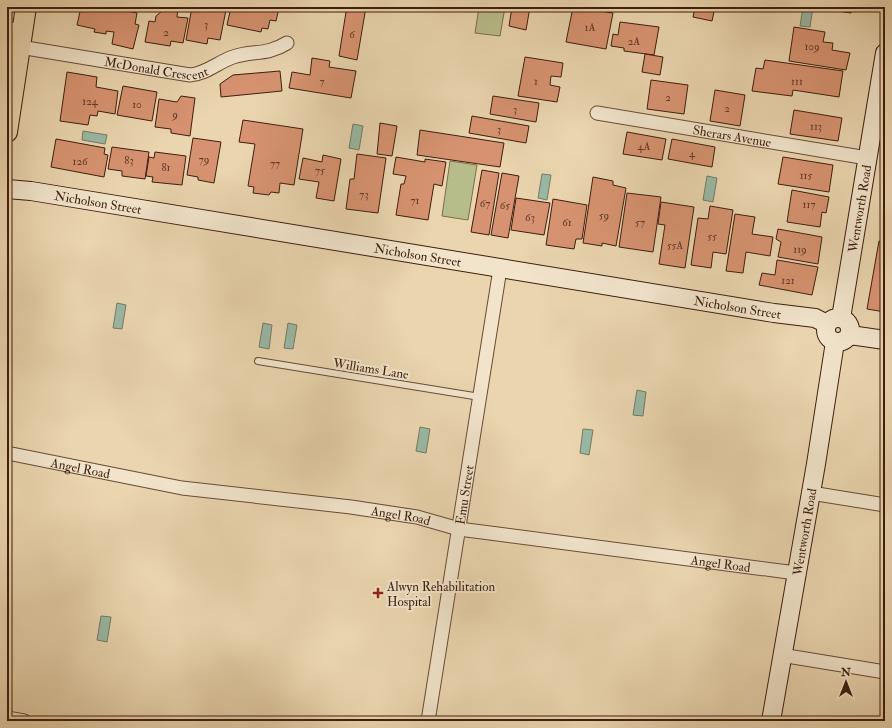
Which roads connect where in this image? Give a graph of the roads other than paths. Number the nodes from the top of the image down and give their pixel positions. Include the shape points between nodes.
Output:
1 (26, 7) edge
2 (16, 36) edge
3 (286, 43) dead end
4 (885, 53) edge
5 (597, 113) dead end
6 (7, 132) edge
7 (867, 158) junction
8 (7, 189) edge
9 (500, 269) junction
10 (834, 321) junction
11 (843, 339) junction
12 (885, 340) edge
13 (258, 361) dead end
14 (480, 396) junction
15 (7, 453) edge
16 (811, 493) junction
17 (885, 505) edge
18 (459, 529) junction
19 (796, 573) junction
20 (781, 655) junction
21 (885, 672) edge
22 (7, 718) edge
23 (24, 721) edge
24 (428, 721) edge
25 (771, 721) edge

1 - 2 main road
2 - 3 street, McDonald Crescent via 190,75 200,73 232,57 270,51
2 - 6 main road
4 - 7 street, Wentworth Road
5 - 7 street, Sherars Avenue
7 - 10 street, Wentworth Road
8 - 9 street, Nicholson Street
9 - 10 street, Nicholson Street
9 - 14 street, Emu Street
10 - 11 street via 850,326
11 - 12 street
11 - 16 street, Wentworth Road
13 - 14 lane, Williams Lane
14 - 18 street, Emu Street
15 - 18 street, Angel Road via 182,488 351,507 417,517
16 - 17 street
16 - 19 street, Wentworth Road
18 - 19 street, Angel Road
18 - 24 street, Emu Street
19 - 20 street, Wentworth Road
20 - 21 street
20 - 25 street, Wentworth Road
22 - 23 street

